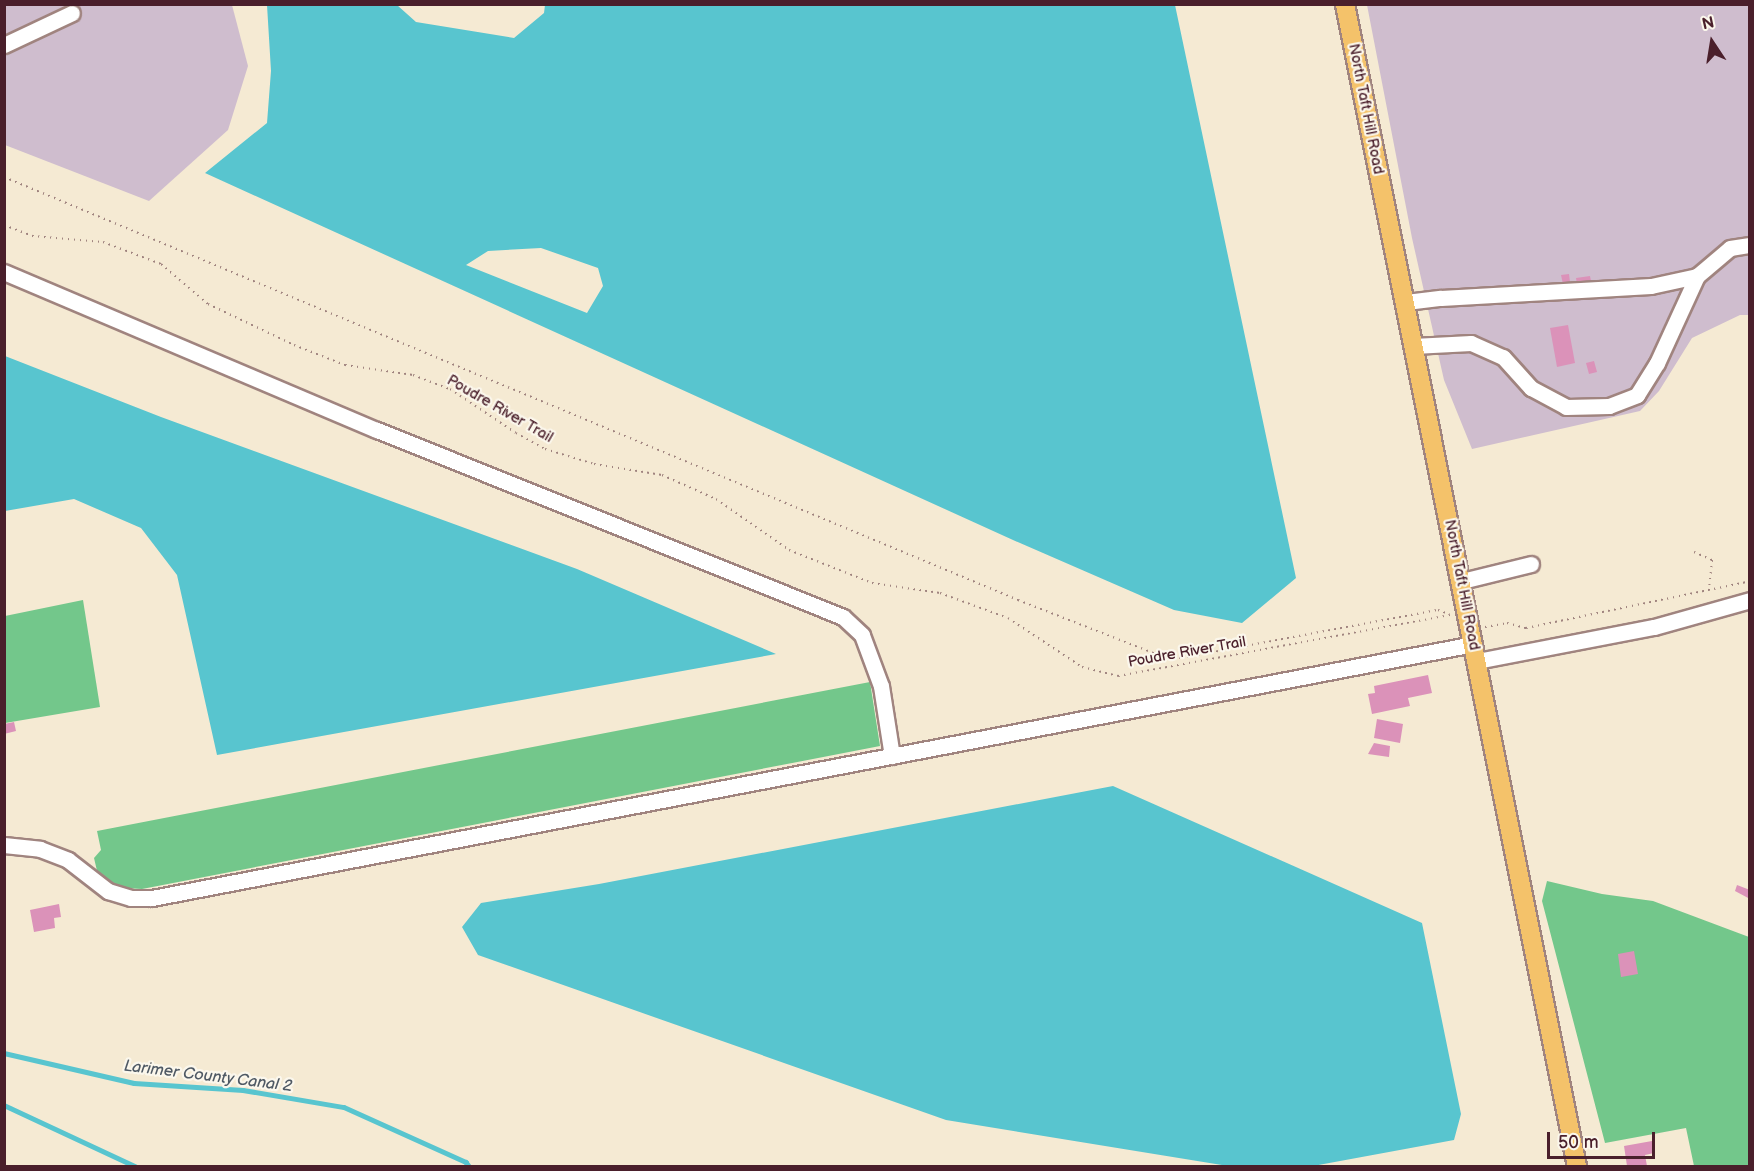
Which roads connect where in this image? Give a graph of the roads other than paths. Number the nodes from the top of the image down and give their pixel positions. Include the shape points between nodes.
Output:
1 (1345, 4) edge
2 (72, 13) dead end
3 (4, 45) edge
4 (1749, 245) edge
5 (4, 272) edge
6 (1697, 276) junction
7 (1406, 303) junction
8 (1413, 346) junction
9 (1531, 564) dead end
10 (1462, 581) junction
11 (1749, 600) edge
12 (1476, 652) junction
13 (892, 756) junction
14 (4, 845) edge
15 (1577, 1167) edge

1 - 7 main road, North Taft Hill Road
2 - 3 lane
4 - 6 lane via 1730,248
5 - 13 lane via 377,430 843,617 862,635 881,686
6 - 7 lane via 1651,286
6 - 8 lane via 1657,363 1637,395 1609,406 1566,407 1531,388 1503,357 1471,343
7 - 8 main road, North Taft Hill Road
8 - 10 main road, North Taft Hill Road
9 - 10 lane
10 - 12 main road, North Taft Hill Road
11 - 12 lane via 1654,627
12 - 13 lane
12 - 15 main road, North Taft Hill Road
13 - 14 lane via 152,898 131,898 108,891 68,860 40,849

